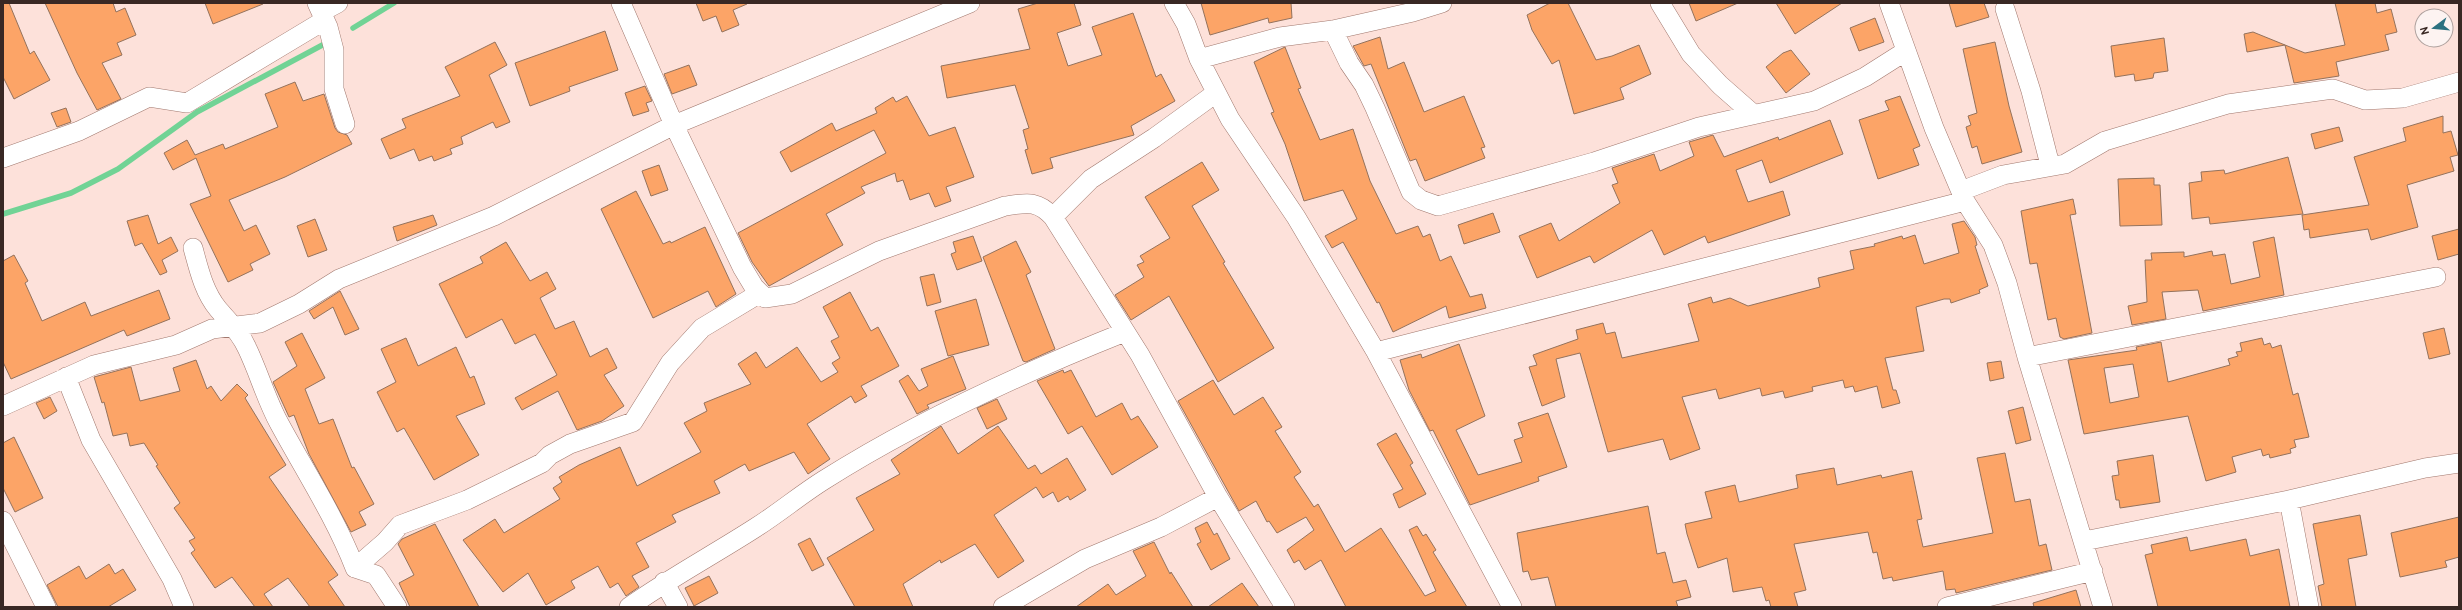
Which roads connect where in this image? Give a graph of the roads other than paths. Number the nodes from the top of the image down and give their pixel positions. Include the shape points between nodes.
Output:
1 (338, 3) edge
2 (621, 3) edge
3 (970, 3) edge
4 (1174, 3) edge
5 (1442, 3) edge
6 (1660, 3) edge
7 (1889, 3) edge
8 (2005, 9) dead end
9 (321, 12) edge
10 (1333, 30) junction
11 (1906, 51) junction
12 (1199, 59) junction
13 (2459, 82) edge
14 (1216, 93) junction
15 (1753, 114) junction
16 (346, 124) dead end
17 (674, 124) junction
18 (3, 158) edge
19 (2050, 165) junction
20 (1963, 196) junction
21 (1053, 217) junction
22 (193, 248) dead end
23 (2436, 277) dead end
24 (760, 293) junction
25 (235, 326) junction
26 (1125, 332) junction
27 (1376, 352) junction
28 (2027, 357) junction
29 (66, 377) junction
30 (3, 406) edge
31 (2459, 463) edge
32 (1218, 497) junction
33 (2289, 500) junction
34 (3, 521) edge
35 (2084, 541) junction
36 (355, 568) junction
37 (2093, 571) junction
38 (664, 582) junction
39 (46, 607) edge
40 (184, 607) edge
41 (397, 607) edge
42 (629, 607) edge
43 (678, 607) edge
44 (1003, 607) edge
45 (1285, 607) edge
46 (1512, 607) edge
47 (1947, 607) edge
48 (2103, 607) edge
49 (2309, 607) edge

1 - 9 street
2 - 17 street
3 - 17 street
4 - 12 street via 1186,24
5 - 10 street
6 - 15 street via 1691,54 1720,86
7 - 11 street
8 - 19 street via 2032,91
9 - 16 street via 334,50 334,89
9 - 18 street via 188,103 149,97 79,131
10 - 12 street via 1280,37
10 - 15 street via 1349,63 1364,85 1411,192 1421,200 1438,206 1594,162 1699,127
11 - 15 street via 1865,77 1814,101
11 - 20 street via 1934,128
12 - 14 street
13 - 19 street via 2403,98 2365,100 2333,89 2228,104 2105,141 2065,164
14 - 21 street via 1091,179
14 - 27 street via 1230,119 1296,217
17 - 24 street via 742,267
17 - 25 street via 494,216 339,279 300,304 260,323
19 - 20 street via 2003,175
20 - 27 street
20 - 28 street via 1993,246 2007,283
21 - 24 street via 1043,207 1026,203 1005,206 879,251 792,294 765,298
21 - 26 street
22 - 25 street via 203,284 218,309
23 - 28 street
24 - 36 street via 702,328 670,363 633,422 570,444 550,455 542,463 467,500 409,520 393,531
25 - 29 street via 212,330 176,345 94,365
25 - 36 street via 279,422 327,506 346,543
26 - 32 street
26 - 38 street via 1039,366 926,422 824,480 755,528
27 - 46 street
28 - 35 street
29 - 30 street
29 - 40 street via 91,440 172,579
31 - 33 street via 2425,468
32 - 44 street via 1161,527 1085,559
32 - 45 street
33 - 35 street
33 - 49 street
34 - 39 street
35 - 37 street
36 - 41 street via 376,575
37 - 47 street
37 - 48 street
38 - 42 street
38 - 43 street

